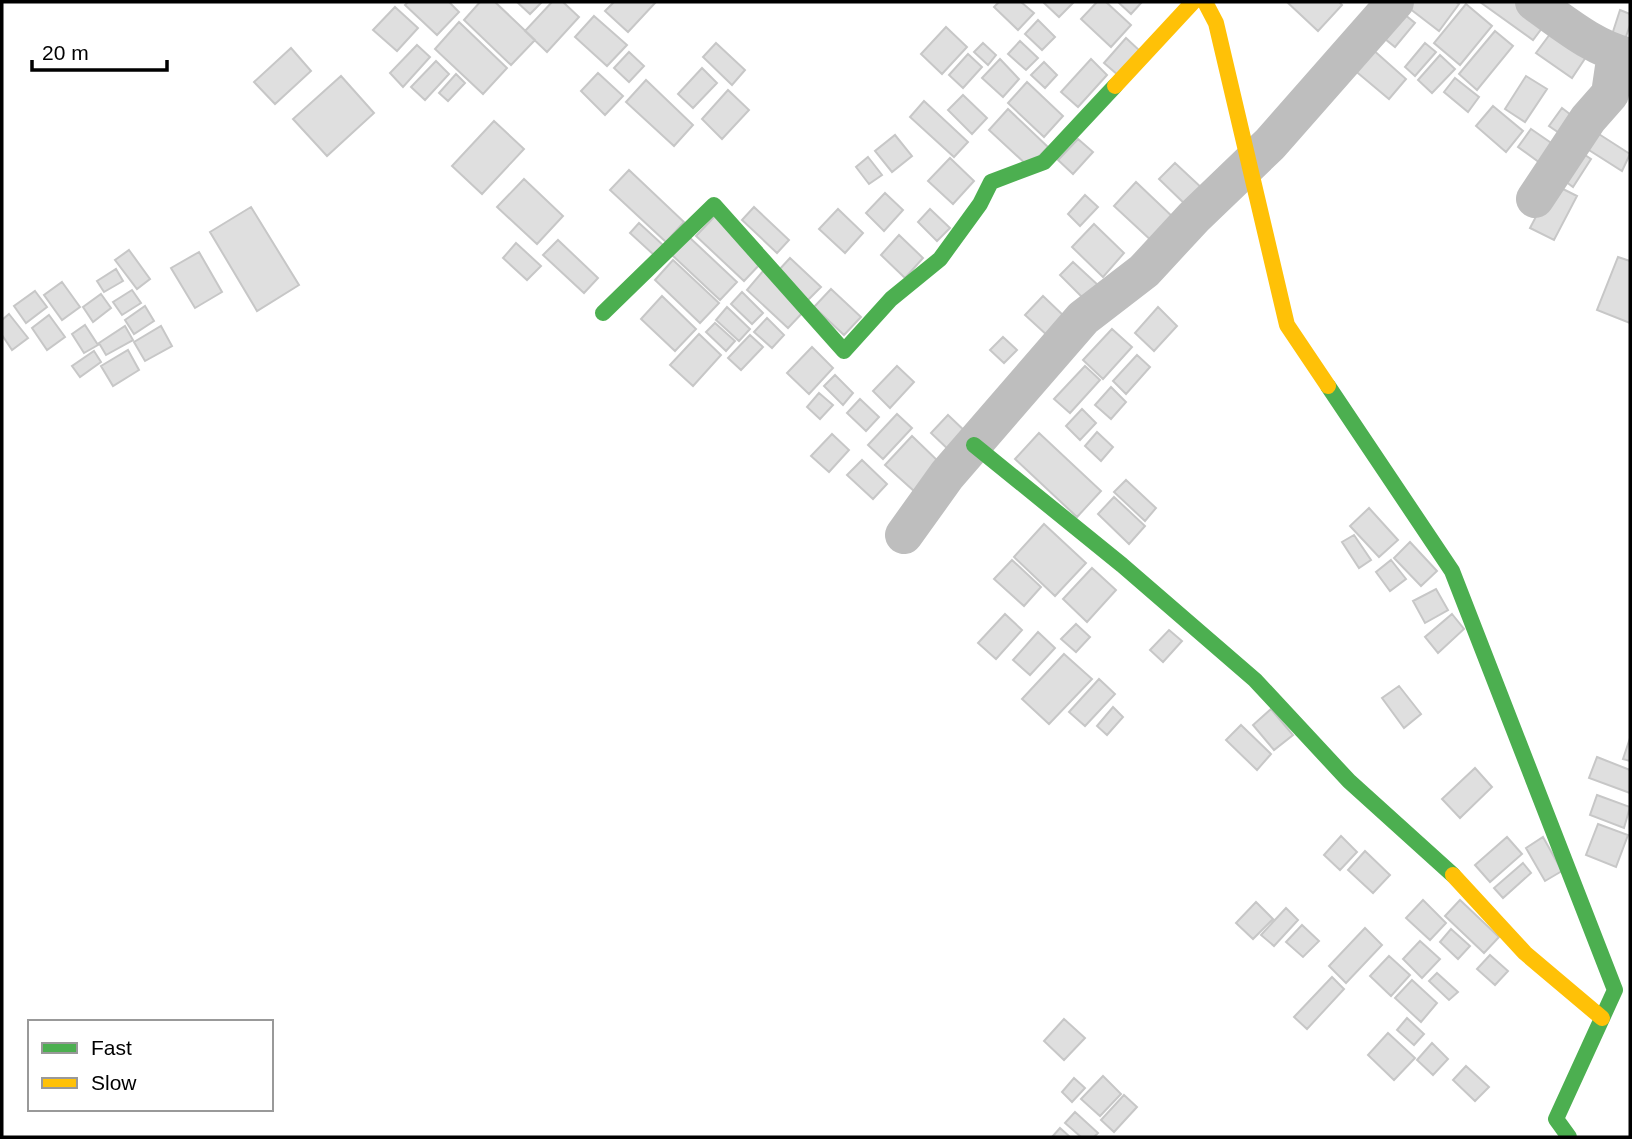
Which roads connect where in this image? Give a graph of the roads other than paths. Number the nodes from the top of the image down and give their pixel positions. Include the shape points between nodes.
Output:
1 (1193, 2) edge
2 (1205, 2) edge
3 (1395, 2) edge
4 (1534, 2) edge
5 (1623, 55) edge
6 (1535, 199) dead end
7 (603, 313) dead end
8 (974, 445) junction
9 (904, 535) dead end
10 (1602, 1018) junction
11 (1569, 1137) edge

1 - 7 street via 1044,162 991,182 940,259 891,299 844,351 714,205
2 - 10 street via 1216,23 1287,325 1452,571 1615,990
3 - 8 street via 1270,144 1144,271 1083,318
4 - 5 street via 1606,51
5 - 6 street via 1610,94 1588,118
8 - 9 street
8 - 10 street via 1255,680 1349,781 1444,865 1525,953
10 - 11 street via 1556,1119

